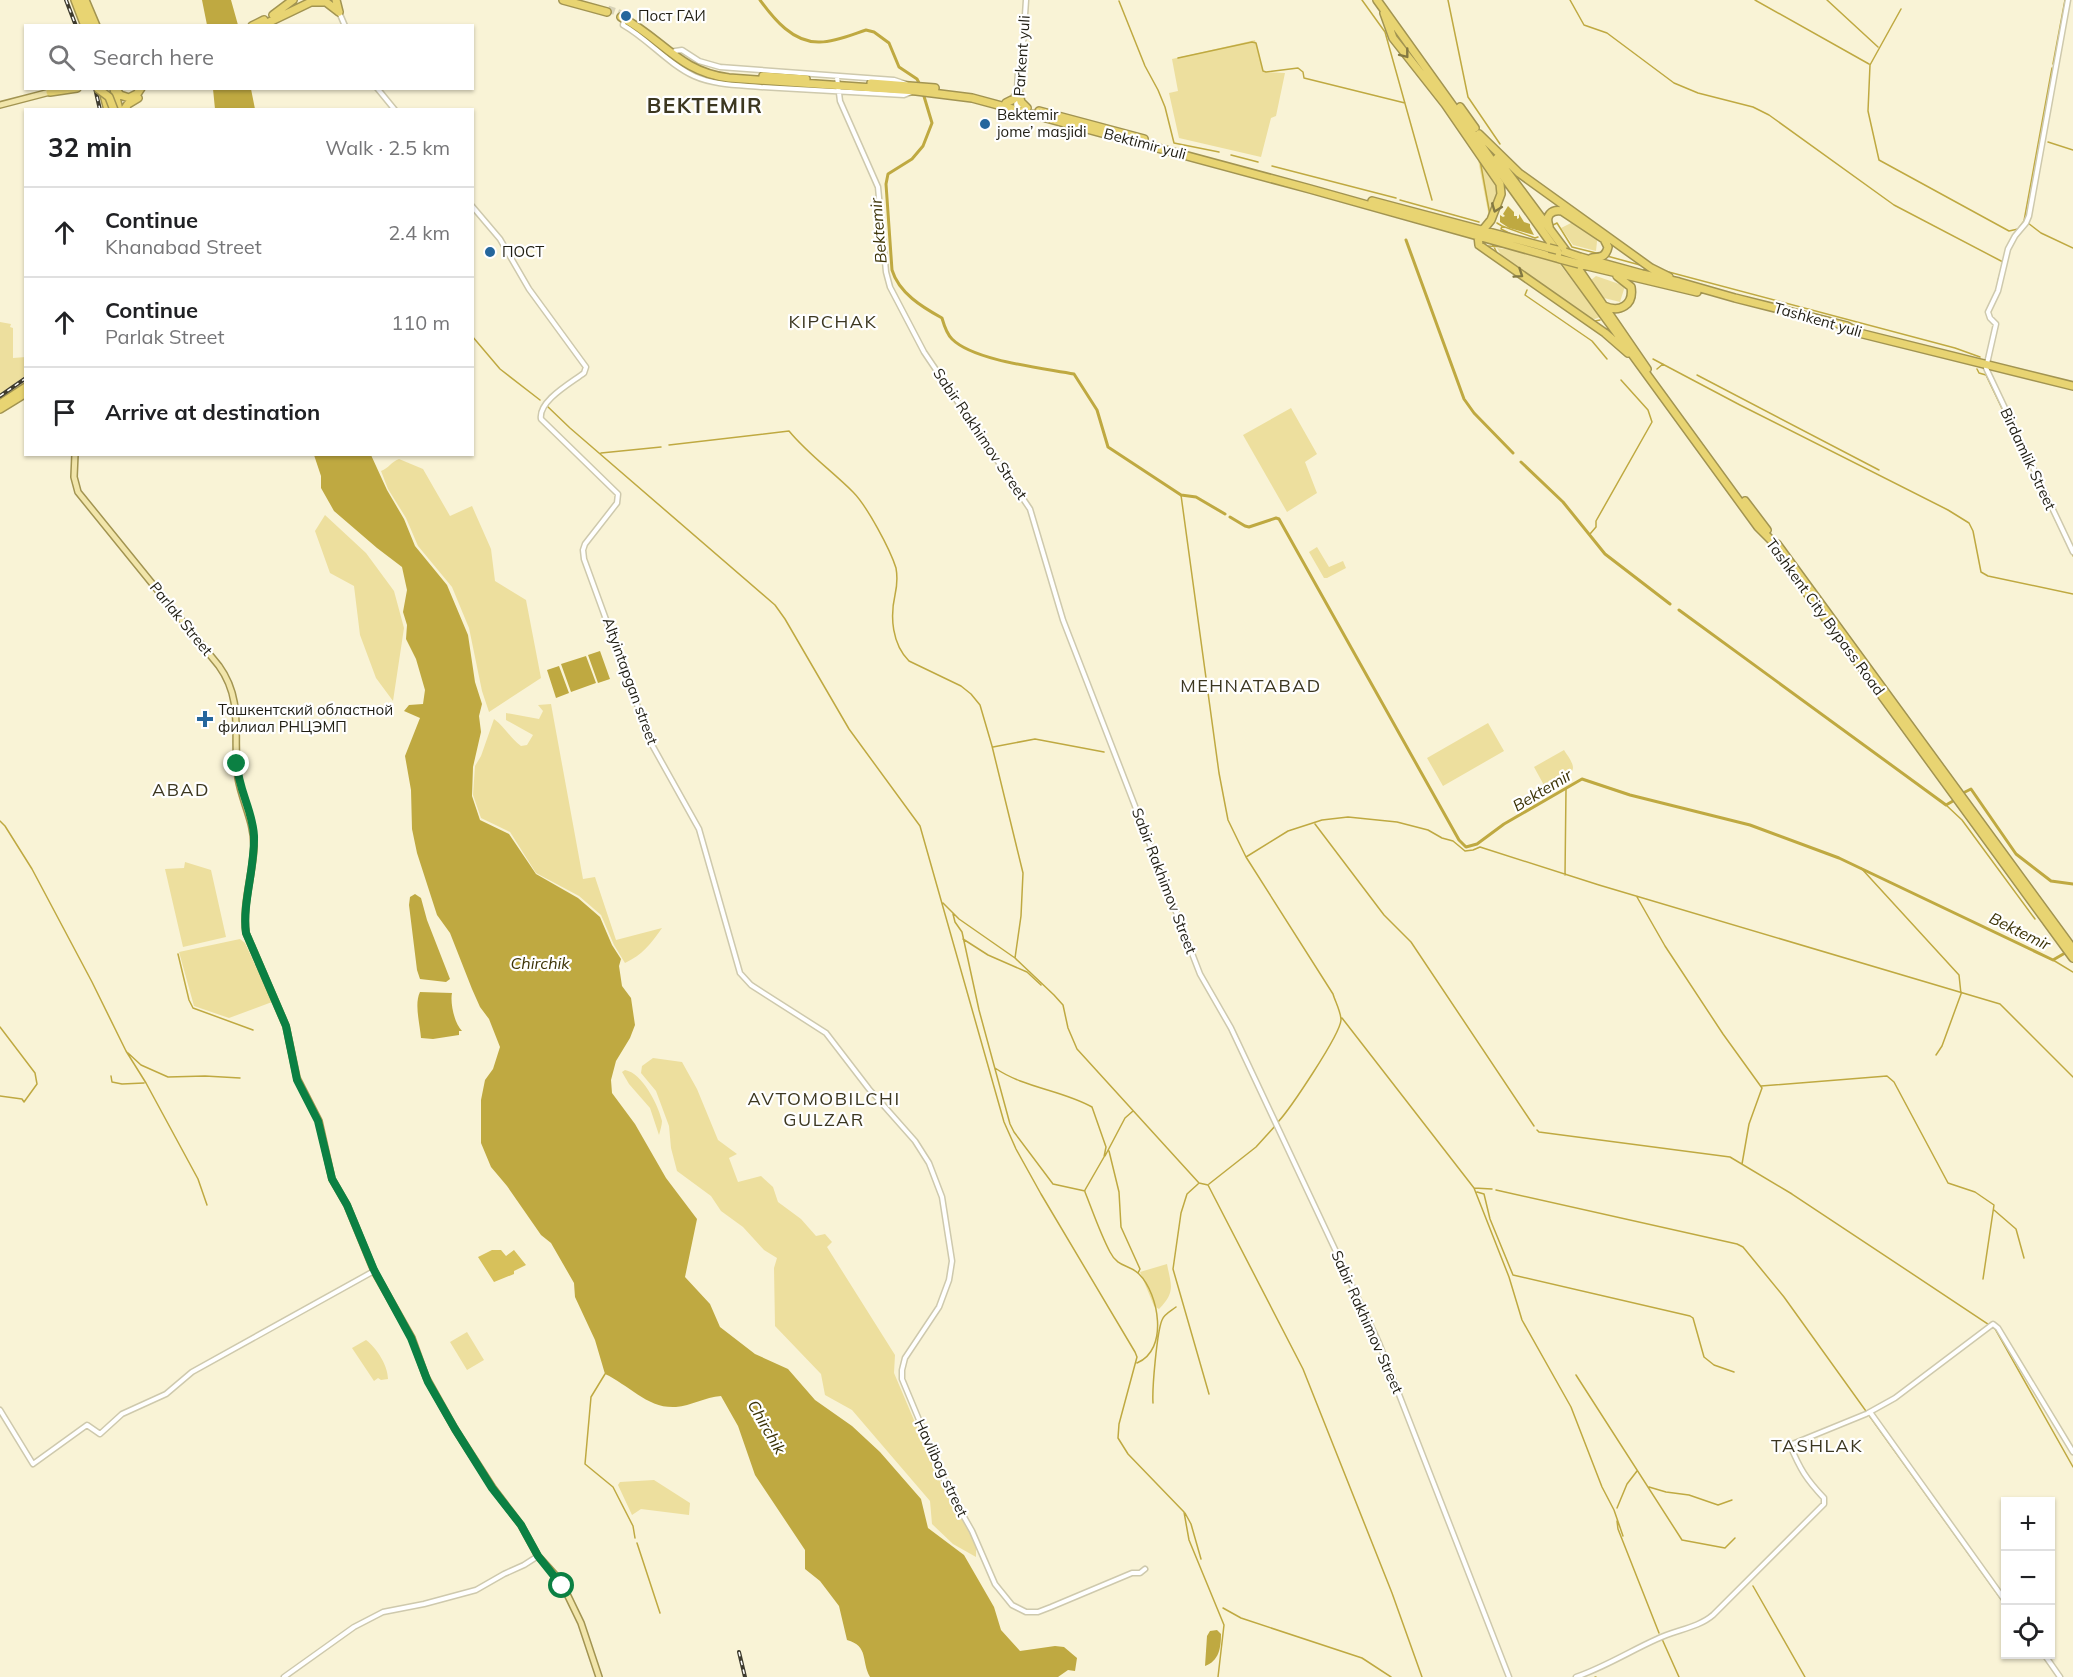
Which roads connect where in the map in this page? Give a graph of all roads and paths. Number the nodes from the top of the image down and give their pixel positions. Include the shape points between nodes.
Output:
1 (75, 0) edge
2 (80, 0) edge
3 (85, 0) edge
4 (293, 0) edge
5 (310, 0) edge
6 (334, 0) edge
7 (563, 0) edge
8 (573, 0) edge
9 (1025, 0) edge
10 (2068, 0) edge
11 (1379, 1) edge
12 (339, 12) junction
13 (273, 15) junction
14 (623, 19) joint
15 (84, 24) edge
16 (90, 24) edge
17 (95, 24) edge
18 (256, 24) edge
19 (265, 24) edge
20 (344, 24) edge
21 (673, 52) junction
22 (674, 63) junction
23 (800, 84) junction
24 (837, 84) junction
25 (784, 86) junction
26 (914, 88) junction
27 (806, 89) junction
28 (925, 89) junction
29 (46, 90) edge
30 (100, 90) edge
31 (103, 90) edge
32 (115, 90) edge
33 (117, 90) edge
34 (141, 90) edge
35 (142, 90) edge
36 (379, 90) edge
37 (1018, 94) junction
38 (0, 103) edge
39 (1006, 103) junction
40 (1017, 107) junction
41 (108, 108) edge
42 (113, 108) edge
43 (119, 108) edge
44 (125, 108) edge
45 (393, 108) edge
46 (1027, 108) junction
47 (1478, 136) junction
48 (1488, 145) junction
49 (1259, 173) junction
50 (474, 208) edge
51 (1479, 233) junction
52 (1556, 238) junction
53 (1551, 251) junction
54 (1565, 251) junction
55 (1582, 260) junction
56 (1569, 261) joint
57 (1648, 269) junction
58 (1610, 272) junction
59 (1603, 306) junction
60 (1640, 361) junction
61 (1986, 366) junction
62 (24, 388) edge
63 (2073, 388) edge
64 (24, 394) edge
65 (0, 404) edge
66 (0, 409) edge
67 (75, 456) edge
68 (1776, 544) junction
69 (2073, 552) edge
70 (1964, 804) junction
71 (2073, 949) edge
72 (2073, 958) edge
73 (942, 1197) joint
74 (374, 1270) junction
75 (0, 1410) edge
76 (1868, 1413) junction
77 (2073, 1452) edge
78 (538, 1556) junction
79 (1145, 1569) dead end
80 (2001, 1595) edge
81 (2047, 1659) edge
82 (284, 1677) edge
83 (599, 1677) edge
84 (1509, 1677) edge
85 (1576, 1677) edge
86 (2060, 1677) edge

1 - 15 highway
2 - 16 highway
3 - 17 highway
4 - 13 highway
5 - 12 highway via 326,2
5 - 13 highway
5 - 19 highway
6 - 12 highway
7 - 8 highway via 607,10
9 - 37 street, Parkent yuli
10 - 61 street via 2026,222 2008,249 1998,291 1988,312 1996,324
11 - 47 highway
11 -> 51 highway via 1393,38 1500,184 1501,194 1492,216
12 - 20 street
13 - 18 highway
14 - 21 highway, Bektimir yuli
14 - 22 street, Bektimir yuli
21 - 22 highway
21 - 24 highway, Bektimir yuli via 699,67 719,72
21 - 25 highway, Bektimir yuli via 691,68 710,75
22 - 25 street, Bektimir yuli via 692,75 714,82
23 - 24 highway, Bektimir yuli
23 - 25 highway, Bektimir yuli
23 - 27 highway
24 - 26 highway, Bektimir yuli
24 - 26 street, Bektimir yuli via 894,94 908,94
24 - 27 street, Bektimir yuli
24 - 84 street, Sabir Rakhimov Street via 841,105 877,185 886,272 892,291 924,352 1030,509 1064,620 1199,970 1232,1028 1379,1343
25 - 27 street, Bektimir yuli
26 - 28 highway, Bektimir yuli
28 - 39 highway, Bektimir yuli via 963,92
28 - 40 highway, Bektimir yuli
29 - 38 main road
30 - 42 highway, bridge
31 - 41 highway
32 - 43 highway
33 - 34 highway via 128,98
35 - 44 highway via 140,97
36 - 45 street
37 - 39 highway
37 - 40 street, Parkent yuli
37 - 46 highway
39 - 40 highway, Bektimir yuli
40 - 46 highway, Bektimir yuli
40 - 49 highway, Bektimir yuli
46 - 49 highway, Bektimir yuli
47 - 48 highway
47 - 53 highway, Tashkent City Bypass Road via 1547,237
48 - 52 highway, Tashkent City Bypass Road
48 - 57 highway
49 - 51 highway, Bektimir yuli
50 - 73 street, Altyintapgan street via 500,239 529,289 586,367 545,403 541,419 618,494 617,503 585,544 583,554 651,743 699,829 740,973 751,985 834,1041 869,1089 915,1141 929,1163
51 - 53 highway, Bektimir yuli
51 -> 60 highway via 1481,246
52 - 54 highway, Tashkent City Bypass Road
52 - 55 highway via 1547,219 1558,210 1604,239 1608,249 1604,256
53 - 54 highway, Bektimir yuli, bridge
53 - 56 highway, Bektimir yuli, bridge
53 - 60 highway, Tashkent City Bypass Road
54 - 55 highway, Tashkent yuli, bridge
54 - 59 highway, Tashkent City Bypass Road
55 - 56 highway, Tashkent yuli, bridge
55 - 57 highway, Tashkent yuli
55 - 58 highway, Tashkent yuli
57 - 61 highway, Tashkent yuli via 1727,296
58 - 59 highway via 1630,287 1630,299 1620,309
58 - 61 highway, Tashkent yuli via 1815,319 1858,336
59 - 60 highway, Tashkent City Bypass Road
60 - 68 highway, Tashkent City Bypass Road
60 - 68 highway, Tashkent City Bypass Road via 1758,527
61 - 63 highway, Tashkent yuli
61 - 69 street, Birdamlik Street
62 - 65 highway
64 - 66 highway
67 - 74 main road, Parlak Street via 78,492 228,680 235,704 238,779 253,825 246,935 286,1026 297,1080 318,1121 332,1179
68 - 70 highway, Tashkent City Bypass Road via 1777,552
70 - 71 highway, Tashkent City Bypass Road
70 - 72 highway, Tashkent City Bypass Road
73 - 79 street, Hаvlibog street via 952,1261 949,1280 939,1307 905,1358 902,1379 946,1487 972,1531 995,1584 1012,1605 1031,1613
74 - 75 street via 192,1372 166,1394 122,1414 100,1434 87,1425 33,1464
74 - 78 main road, Parlak Street via 411,1338 431,1387
76 - 77 street via 1895,1398 1993,1324
76 - 80 street
76 - 85 street via 1790,1445 1799,1468 1824,1498 1824,1504 1713,1614
78 - 82 street via 476,1590 383,1612 354,1627
78 - 83 main road, Parlak Street via 560,1581 575,1610
81 - 86 street

